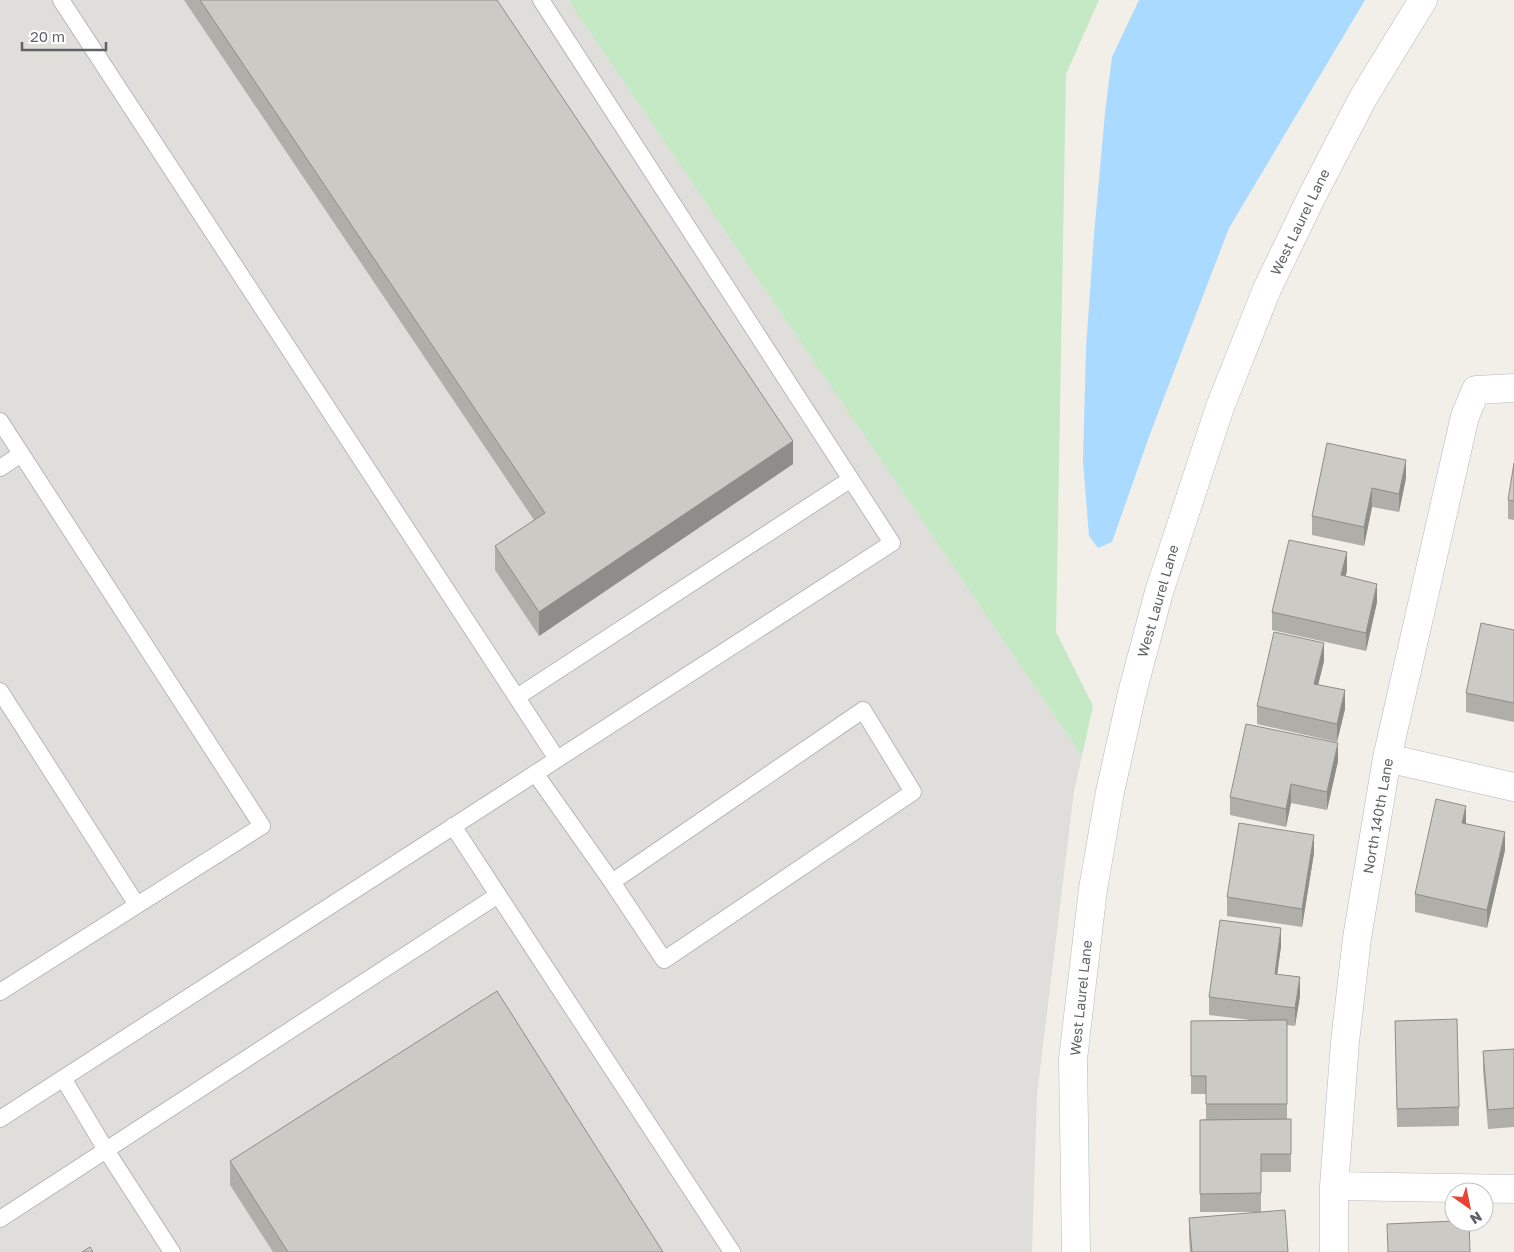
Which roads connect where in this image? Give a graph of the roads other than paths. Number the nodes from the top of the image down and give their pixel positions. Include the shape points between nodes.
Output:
1 (61, 0) edge
2 (541, 0) edge
3 (1423, 0) edge
4 (1514, 388) edge
5 (0, 421) edge
6 (21, 454) junction
7 (0, 468) edge
8 (851, 479) junction
9 (0, 691) edge
10 (517, 697) junction
11 (1387, 758) junction
12 (557, 759) junction
13 (535, 773) junction
14 (1514, 787) edge
15 (453, 826) junction
16 (612, 882) junction
17 (498, 895) junction
18 (137, 905) junction
19 (2, 987) edge
20 (63, 1078) junction
21 (0, 1119) edge
22 (106, 1150) junction
23 (1334, 1186) junction
24 (1514, 1189) edge
25 (0, 1219) edge
26 (172, 1252) edge
27 (732, 1252) edge
28 (1076, 1252) edge
29 (1334, 1252) edge

1 - 10 lane
2 - 8 lane
3 - 28 street, West Laurel Lane via 1363,98 1267,289 1220,407 1159,592 1112,783 1088,928 1073,1059
4 - 11 street, North 140th Lane via 1476,390 1465,416
5 - 6 lane
6 - 7 lane
6 - 18 lane via 262,826
8 - 10 lane
8 - 12 lane via 892,543
9 - 18 lane
10 - 12 lane
11 - 14 street
11 - 23 street, North 140th Lane via 1357,938
12 - 13 lane
13 - 15 lane
13 - 16 lane
15 - 17 lane
15 - 20 lane
16 - 16 lane via 664,960 913,792 863,710
17 - 22 lane
17 - 27 lane
18 - 19 lane
20 - 21 lane
20 - 22 lane
22 - 25 lane
22 - 26 lane
23 - 24 street
23 - 29 street, North 140th Lane

